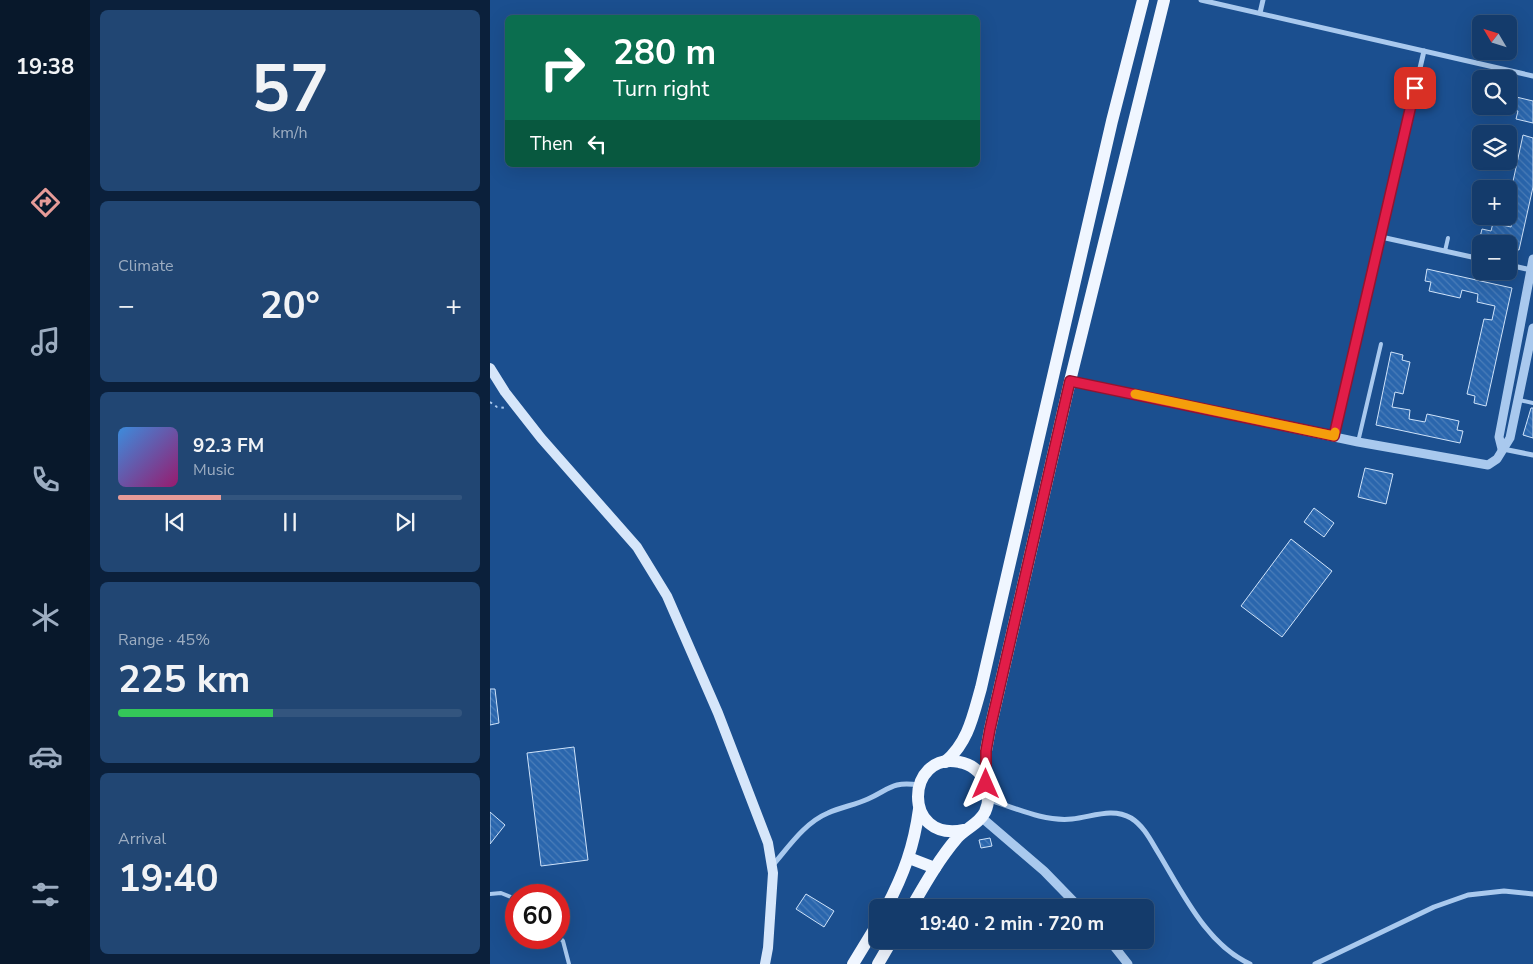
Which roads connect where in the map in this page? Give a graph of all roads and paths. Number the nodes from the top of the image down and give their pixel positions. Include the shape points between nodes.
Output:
1 (1143, 0) edge
2 (1164, 0) edge
3 (1201, 0) edge
4 (1263, 0) edge
5 (1260, 13) junction
6 (1424, 51) junction
7 (1533, 76) edge
8 (1382, 237) junction
9 (1448, 238) dead end
10 (1445, 251) junction
11 (1472, 257) edge
12 (1533, 258) edge
13 (1517, 267) edge
14 (1530, 270) junction
15 (1533, 328) edge
16 (1381, 344) dead end
17 (490, 368) edge
18 (1070, 381) junction
19 (1517, 400) junction
20 (490, 402) edge
21 (514, 403) junction
22 (1533, 403) edge
23 (1334, 436) junction
24 (1358, 442) junction
25 (1502, 448) junction
26 (1533, 455) edge
27 (971, 725) junction
28 (990, 729) junction
29 (945, 762) junction
30 (986, 784) junction
31 (919, 785) junction
32 (988, 800) junction
33 (919, 809) junction
34 (982, 817) junction
35 (964, 830) junction
36 (909, 858) junction
37 (772, 867) junction
38 (935, 868) junction
39 (490, 894) edge
40 (1533, 894) edge
41 (505, 895) edge
42 (891, 899) edge
43 (916, 899) edge
44 (1071, 899) edge
45 (869, 938) edge
46 (566, 949) edge
47 (887, 949) edge
48 (1116, 949) edge
49 (569, 964) edge
50 (764, 964) edge
51 (853, 964) edge
52 (878, 964) edge
53 (1128, 964) edge
54 (1250, 964) edge
55 (1315, 964) edge

1 - 27 main road
2 - 18 main road
3 - 5 street
4 - 5 street
5 - 6 street
6 - 7 street
6 - 8 street
8 - 10 street
8 - 23 street
9 - 10 lane
10 - 11 street
12 - 14 street
13 - 14 street
14 - 25 street via 1498,437
15 - 19 street
16 - 24 lane
17 - 21 main road
18 - 23 street
18 - 28 main road
19 - 22 lane
19 - 25 street via 1510,438
20 - 21 path via 504,409
21 - 37 main road via 637,548 667,596 722,721 768,843
23 - 24 street
24 - 25 street via 1488,465 1497,459
25 - 26 street
27 - 28 main road
27 - 29 main road via 958,749
28 - 30 main road
29 - 30 main road via 965,763 981,775
29 - 31 main road via 932,768
30 - 32 main road
31 - 33 main road
31 - 37 street via 897,784 827,813 808,826
32 - 34 main road
32 - 54 street via 1055,819 1116,812 1132,819 1145,831 1195,915 1219,942
33 - 35 main road via 937,829 946,832
33 - 36 main road
34 - 35 main road
34 - 44 street
35 - 38 main road
36 - 38 main road
36 - 42 main road
37 - 50 main road via 768,948
38 - 43 main road
39 - 41 lane
40 - 55 street via 1504,891 1468,895 1434,907
45 - 51 main road
46 - 49 lane
47 - 52 main road
48 - 53 street

